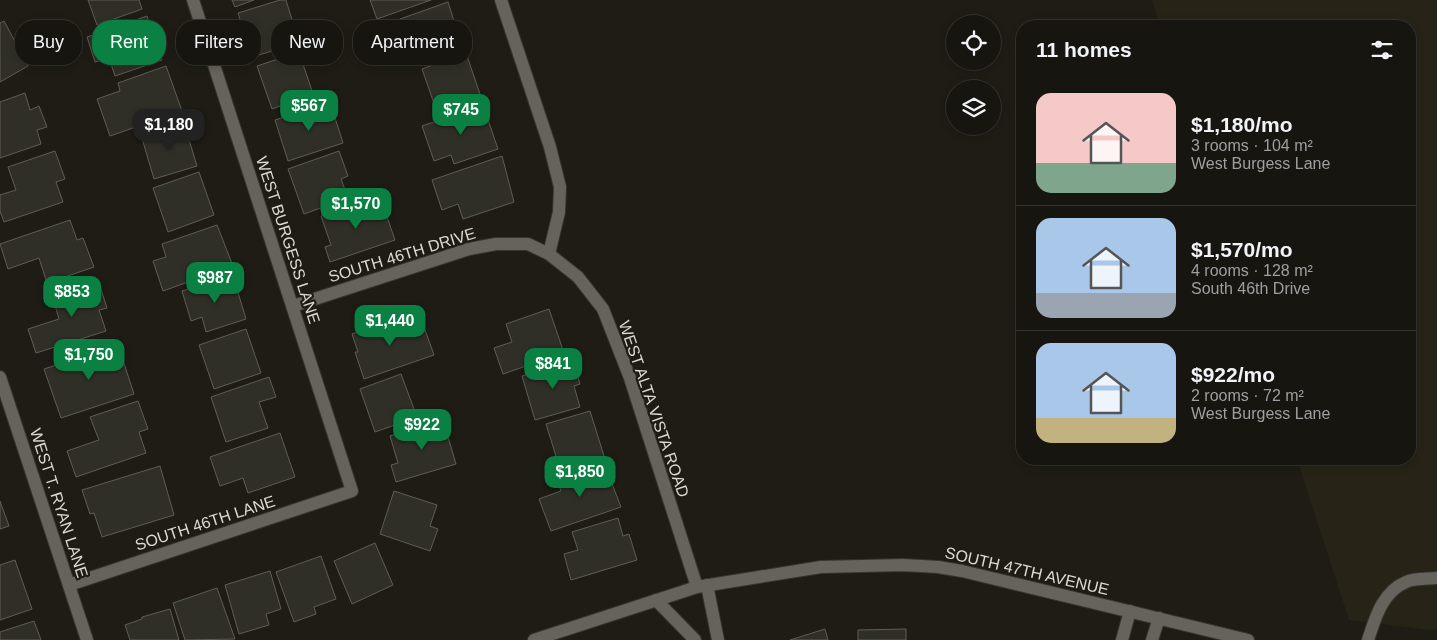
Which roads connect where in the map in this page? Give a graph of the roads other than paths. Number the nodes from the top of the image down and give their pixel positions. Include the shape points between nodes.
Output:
1 (193, 0) edge
2 (501, 0) edge
3 (549, 254) junction
4 (293, 306) junction
5 (0, 377) edge
6 (2, 390) edge
7 (352, 491) joint
8 (1437, 578) edge
9 (69, 585) junction
10 (702, 586) junction
11 (656, 600) junction
12 (1130, 611) junction
13 (1159, 618) junction
14 (88, 640) edge
15 (534, 640) edge
16 (694, 640) edge
17 (718, 640) edge
18 (1122, 640) edge
19 (1152, 640) edge
20 (1248, 640) edge
21 (1368, 640) edge

1 - 4 street, WEST BURGESS LANE
2 - 3 street via 560,187 560,212
3 - 4 street, SOUTH 46TH DRIVE via 528,244 496,244 469,249
3 - 10 street, WEST ALTA VISTA ROAD via 578,277 603,309
4 - 7 street, WEST BURGESS LANE
5 - 6 street, WEST T. RYAN LANE
6 - 9 street, WEST T. RYAN LANE
7 - 9 street, SOUTH 46TH LANE
8 - 21 street via 1406,582 1392,592 1378,609
9 - 14 street, WEST T. RYAN LANE
10 - 11 street, SOUTH 47TH AVENUE
10 - 12 street, SOUTH 47TH AVENUE via 821,567 920,566 962,571
10 - 17 street, WEST ALTA VISTA ROAD
11 - 15 street, SOUTH 47TH AVENUE
11 - 16 street
12 - 13 street, SOUTH 47TH AVENUE
12 - 18 street
13 - 19 street
13 - 20 street, SOUTH 47TH AVENUE

